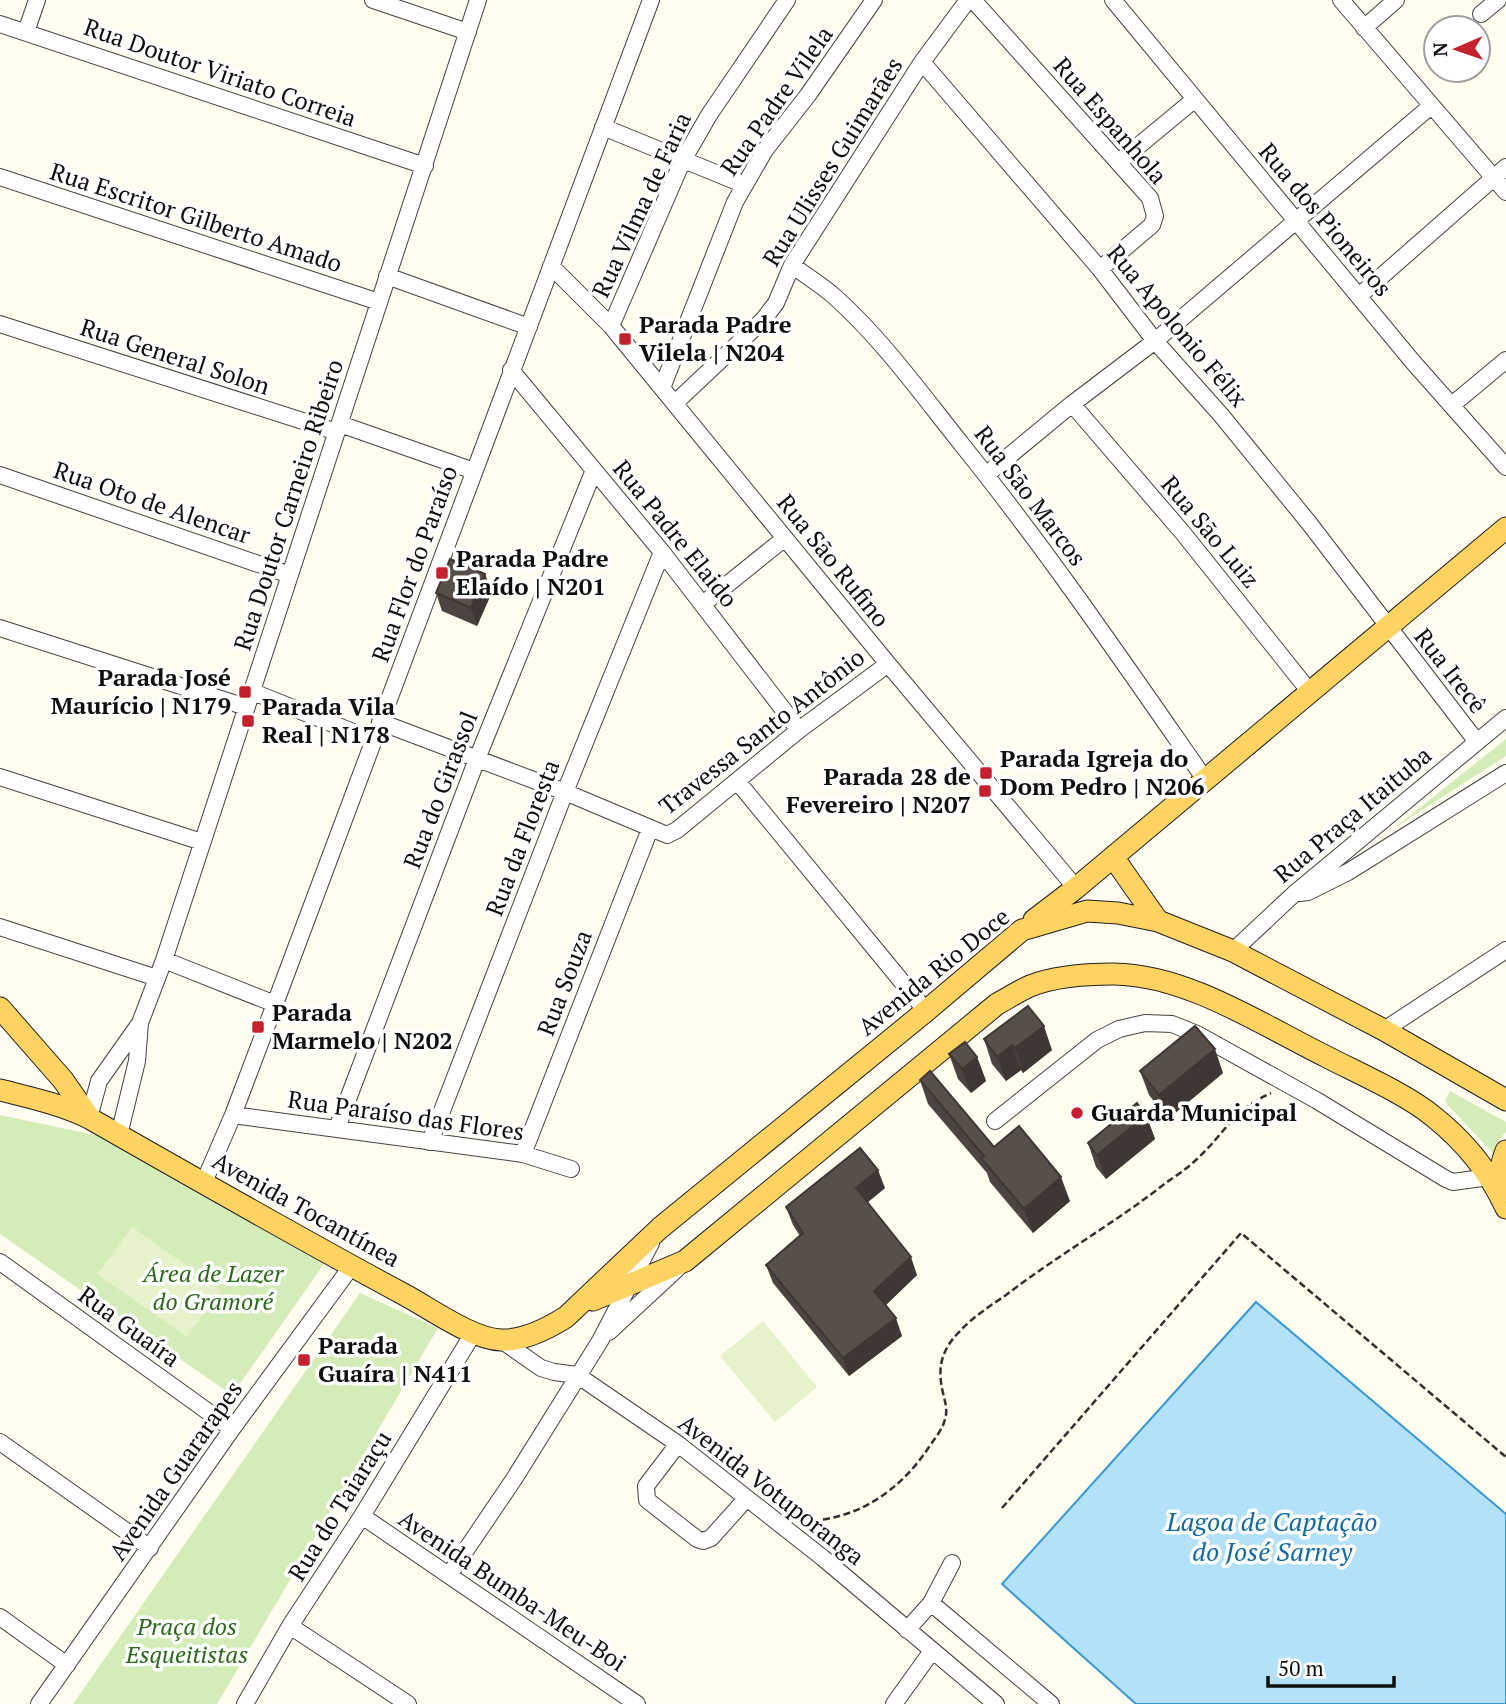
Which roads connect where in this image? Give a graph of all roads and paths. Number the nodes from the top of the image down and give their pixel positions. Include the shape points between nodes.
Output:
1 (37, 0) edge
2 (373, 0) edge
3 (478, 0) edge
4 (651, 0) edge
5 (787, 0) edge
6 (874, 0) edge
7 (971, 0) edge
8 (1113, 0) edge
9 (1341, 0) edge
10 (1395, 0) edge
11 (1498, 0) edge
12 (1481, 14) dead end
13 (0, 24) edge
14 (1364, 28) junction
15 (26, 32) junction
16 (468, 32) junction
17 (922, 62) junction
18 (1195, 99) junction
19 (1432, 106) junction
20 (603, 127) junction
21 (684, 160) junction
22 (1119, 162) junction
23 (425, 166) junction
24 (1500, 172) edge
25 (3, 178) edge
26 (745, 185) junction
27 (1506, 192) edge
28 (0, 195) edge
29 (1295, 220) junction
30 (792, 265) junction
31 (551, 266) junction
32 (1100, 269) junction
33 (387, 276) junction
34 (1359, 296) junction
35 (379, 302) junction
36 (0, 324) edge
37 (611, 326) junction
38 (529, 327) junction
39 (1155, 341) junction
40 (1506, 360) edge
41 (511, 370) junction
42 (662, 388) junction
43 (675, 403) junction
44 (1072, 404) junction
45 (1452, 405) junction
46 (338, 428) junction
47 (1506, 467) edge
48 (594, 470) junction
49 (474, 471) junction
50 (0, 475) edge
51 (986, 475) junction
52 (1506, 528) edge
53 (785, 538) junction
54 (662, 552) junction
55 (290, 575) junction
56 (703, 604) junction
57 (0, 628) edge
58 (1387, 628) junction
59 (887, 664) junction
60 (1311, 692) junction
61 (250, 699) junction
62 (1506, 718) edge
63 (380, 722) junction
64 (799, 730) junction
65 (373, 740) junction
66 (1476, 742) junction
67 (477, 759) junction
68 (1505, 775) edge
69 (0, 777) edge
70 (1204, 778) junction
71 (737, 781) junction
72 (565, 792) junction
73 (656, 832) junction
74 (202, 842) junction
75 (1113, 857) junction
76 (1076, 888) junction
77 (1294, 894) junction
78 (1158, 921) junction
79 (0, 927) edge
80 (1021, 930) junction
81 (1506, 950) edge
82 (1233, 951) junction
83 (164, 960) junction
84 (157, 978) junction
85 (275, 1004) junction
86 (0, 1008) edge
87 (926, 1011) junction
88 (140, 1023) junction
89 (1384, 1030) junction
90 (1288, 1084) junction
91 (0, 1090) edge
92 (1506, 1100) edge
93 (233, 1115) junction
94 (89, 1118) junction
95 (995, 1121) dead end
96 (337, 1128) junction
97 (120, 1135) junction
98 (430, 1142) junction
99 (1506, 1151) edge
100 (523, 1154) junction
101 (570, 1169) dead end
102 (1489, 1177) junction
103 (204, 1182) junction
104 (1504, 1203) edge
105 (660, 1228) junction
106 (685, 1261) junction
107 (0, 1262) edge
108 (352, 1267) junction
109 (628, 1285) junction
110 (578, 1307) junction
111 (474, 1332) junction
112 (501, 1340) junction
113 (600, 1341) junction
114 (577, 1375) junction
115 (232, 1429) junction
116 (0, 1442) edge
117 (678, 1444) junction
118 (1506, 1457) edge
119 (746, 1499) junction
120 (1002, 1508) dead end
121 (362, 1516) junction
122 (775, 1521) junction
123 (150, 1548) junction
124 (952, 1563) dead end
125 (449, 1575) junction
126 (931, 1603) junction
127 (0, 1617) edge
128 (290, 1626) junction
129 (907, 1630) junction
130 (932, 1651) junction
131 (67, 1665) junction
132 (40, 1704) edge
133 (246, 1704) edge
134 (408, 1704) edge
135 (637, 1704) edge
136 (894, 1704) edge
137 (996, 1704) edge
138 (1051, 1704) edge

1 - 15 street
2 - 16 street
3 - 16 street, Rua Doutor Carneiro Ribeiro
4 - 20 street, Rua Flor do Paraíso
5 - 21 street, Rua Vilma de Faria
6 - 26 street, Rua Padre Vilela via 765,150
7 - 17 street, Rua Ulisses Guimarães
7 - 22 street, Rua Espanhola
8 - 18 street, Rua dos Pioneiros
9 - 14 street
10 - 14 street
11 - 12 street
13 - 15 street, Rua Doutor Viriato Correia
14 - 19 street
15 - 23 street, Rua Doutor Viriato Correia
16 - 23 street, Rua Doutor Carneiro Ribeiro
17 - 30 street, Rua Ulisses Guimarães
17 - 32 street, Rua Apolonio Félix
18 - 22 street
18 - 29 street, Rua dos Pioneiros
19 - 24 street
19 - 29 street
20 - 21 street
20 - 31 street, Rua Flor do Paraíso
21 - 26 street
21 - 37 street, Rua Vilma de Faria
22 - 32 street, Rua Espanhola via 1150,198 1155,216 1152,225
23 - 33 street, Rua Doutor Carneiro Ribeiro
24 - 27 street
24 - 34 street
25 - 28 street
25 - 35 street, Rua Escritor Gilberto Amado
26 - 42 street, Rua Padre Vilela
29 - 34 street, Rua dos Pioneiros
29 - 39 street
30 - 43 street, Rua Ulisses Guimarães via 776,303 763,320
30 - 51 street, Rua São Marcos via 834,296 865,328
31 - 37 street, Rua São Rufino
31 - 38 street, Rua Flor do Paraíso
32 - 39 street, Rua Apolonio Félix
33 - 35 street, Rua Doutor Carneiro Ribeiro
33 - 38 street
34 - 45 street, Rua dos Pioneiros
35 - 46 street, Rua Doutor Carneiro Ribeiro
36 - 46 street, Rua General Solon
37 - 42 street, Rua São Rufino
38 - 41 street, Rua Flor do Paraíso
39 - 44 street
39 - 58 street, Rua Apolonio Félix via 1222,415
40 - 45 street
41 - 48 street, Rua Padre Elaido
41 - 49 street, Rua Flor do Paraíso
42 - 43 street, Rua São Rufino
43 - 53 street, Rua São Rufino
44 - 51 street
44 - 60 street, Rua São Luiz
45 - 47 street, Rua dos Pioneiros
46 - 49 street, Rua General Solon
46 - 55 street, Rua Doutor Carneiro Ribeiro
48 - 54 street, Rua Padre Elaido
48 - 67 street, Rua do Girassol
49 - 63 street, Rua Flor do Paraíso
50 - 55 street, Rua Oto de Alencar
51 - 70 street, Rua São Marcos
52 - 58 main road
53 - 56 street
53 - 59 street, Rua São Rufino
54 - 56 street, Rua Padre Elaido
54 - 72 street, Rua da Floresta
55 - 61 street, Rua Doutor Carneiro Ribeiro
56 - 64 street, Rua Padre Elaido
57 - 61 street
58 - 60 main road
58 - 66 street, Rua Irecê
59 - 64 street, Travessa Santo Antônio
59 - 76 street, Rua São Rufino
60 - 70 main road
61 - 65 street
61 - 74 street, Rua Doutor Carneiro Ribeiro
62 - 66 street, Rua Praça Itaituba
63 - 65 street, Rua Flor do Paraíso
63 - 67 street
64 - 71 street, Travessa Santo Antônio
65 - 85 street, Rua Flor do Paraíso
66 - 77 street, Rua Praça Itaituba
67 - 72 street
67 - 96 street, Rua do Girassol
68 - 77 street via 1348,873
69 - 74 street
70 - 75 main road
71 - 73 street, Travessa Santo Antônio via 677,830
71 - 87 street
72 - 73 street
72 - 98 street, Rua da Floresta
73 - 100 street, Rua Souza
74 - 83 street, Rua Doutor Carneiro Ribeiro
75 - 76 main road
75 - 78 main road
76 - 80 main road
77 - 82 street, Rua Praça Itaituba
78 - 80 main road, Avenida Rio Doce via 1087,911
78 - 82 main road, Avenida Rio Doce
79 - 84 street
80 - 87 main road, Avenida Rio Doce
81 - 89 street
82 - 89 main road, Avenida Rio Doce
83 - 84 street, Rua Doutor Carneiro Ribeiro
83 - 85 street
84 - 88 street, Rua Doutor Carneiro Ribeiro
85 - 93 street, Rua Flor do Paraíso
86 - 94 main road, Avenida Tocantínea via 63,1080
87 - 105 main road, Avenida Rio Doce
88 - 94 street, Rua Doutor Carneiro Ribeiro via 102,1075
88 - 97 street, Rua Doutor Carneiro Ribeiro via 137,1061
89 - 92 main road, Avenida Rio Doce
90 - 95 street via 1197,1034 1172,1024 1145,1023 1097,1040
90 - 102 street via 1446,1180
90 - 122 path via 1233,1116 1196,1159 1167,1183 1041,1268 960,1330 940,1360 945,1420 918,1464 892,1490 871,1505 824,1521
91 - 94 main road, Avenida Tocantínea via 28,1095
93 - 96 street, Rua Paraíso das Flores
93 - 103 street, Rua Flor do Paraíso
94 - 97 main road, Avenida Tocantínea
96 - 98 street, Rua Paraíso das Flores
97 - 103 main road, Avenida Tocantínea
98 - 100 street, Rua Paraíso das Flores
99 - 104 main road, Avenida Rio Doce via 1499,1183
100 - 101 street, Rua Paraíso das Flores
102 - 104 main road, Avenida Rio Doce
102 - 106 main road, Avenida Rio Doce via 1431,1114 1200,993 1116,974 1070,977 1031,986 997,1004
103 - 108 main road, Avenida Tocantínea
105 - 109 street, Avenida Rio Doce
105 - 110 main road, Avenida Rio Doce
106 - 109 main road, Avenida Rio Doce
106 - 113 street, Avenida Rio Doce
107 - 115 street, Rua Guaíra
108 - 111 main road, Avenida Tocantínea
108 - 115 street, Avenida Guararapes
109 - 110 main road, Avenida Rio Doce
109 - 113 street, Avenida Rio Doce
110 - 112 main road, Avenida Rio Doce via 548,1328
111 - 112 main road, Avenida Tocantínea
111 - 121 street, Rua do Taiaraçu
112 - 114 street, Avenida Votuporanga via 541,1368
113 - 114 street, Avenida Rio Doce
114 - 117 street, Avenida Votuporanga
114 - 125 street, Avenida Rio Doce
115 - 123 street, Avenida Guararapes
116 - 123 street
117 - 119 street, Avenida Votuporanga
117 - 119 street via 646,1486 647,1500 703,1541
118 - 120 path via 1241,1233
119 - 122 street, Avenida Votuporanga
121 - 125 street, Avenida Bumba-Meu-Boi
121 - 128 street, Rua do Taiaraçu
122 - 129 street, Avenida Votuporanga
123 - 131 street, Avenida Guararapes
124 - 126 street
125 - 135 street, Avenida Bumba-Meu-Boi
126 - 129 street
126 - 138 street
127 - 131 street
128 - 133 street, Rua do Taiaraçu
128 - 134 street
129 - 130 street, Avenida Votuporanga
130 - 136 street
130 - 137 street, Avenida Votuporanga
131 - 132 street, Avenida Guararapes

